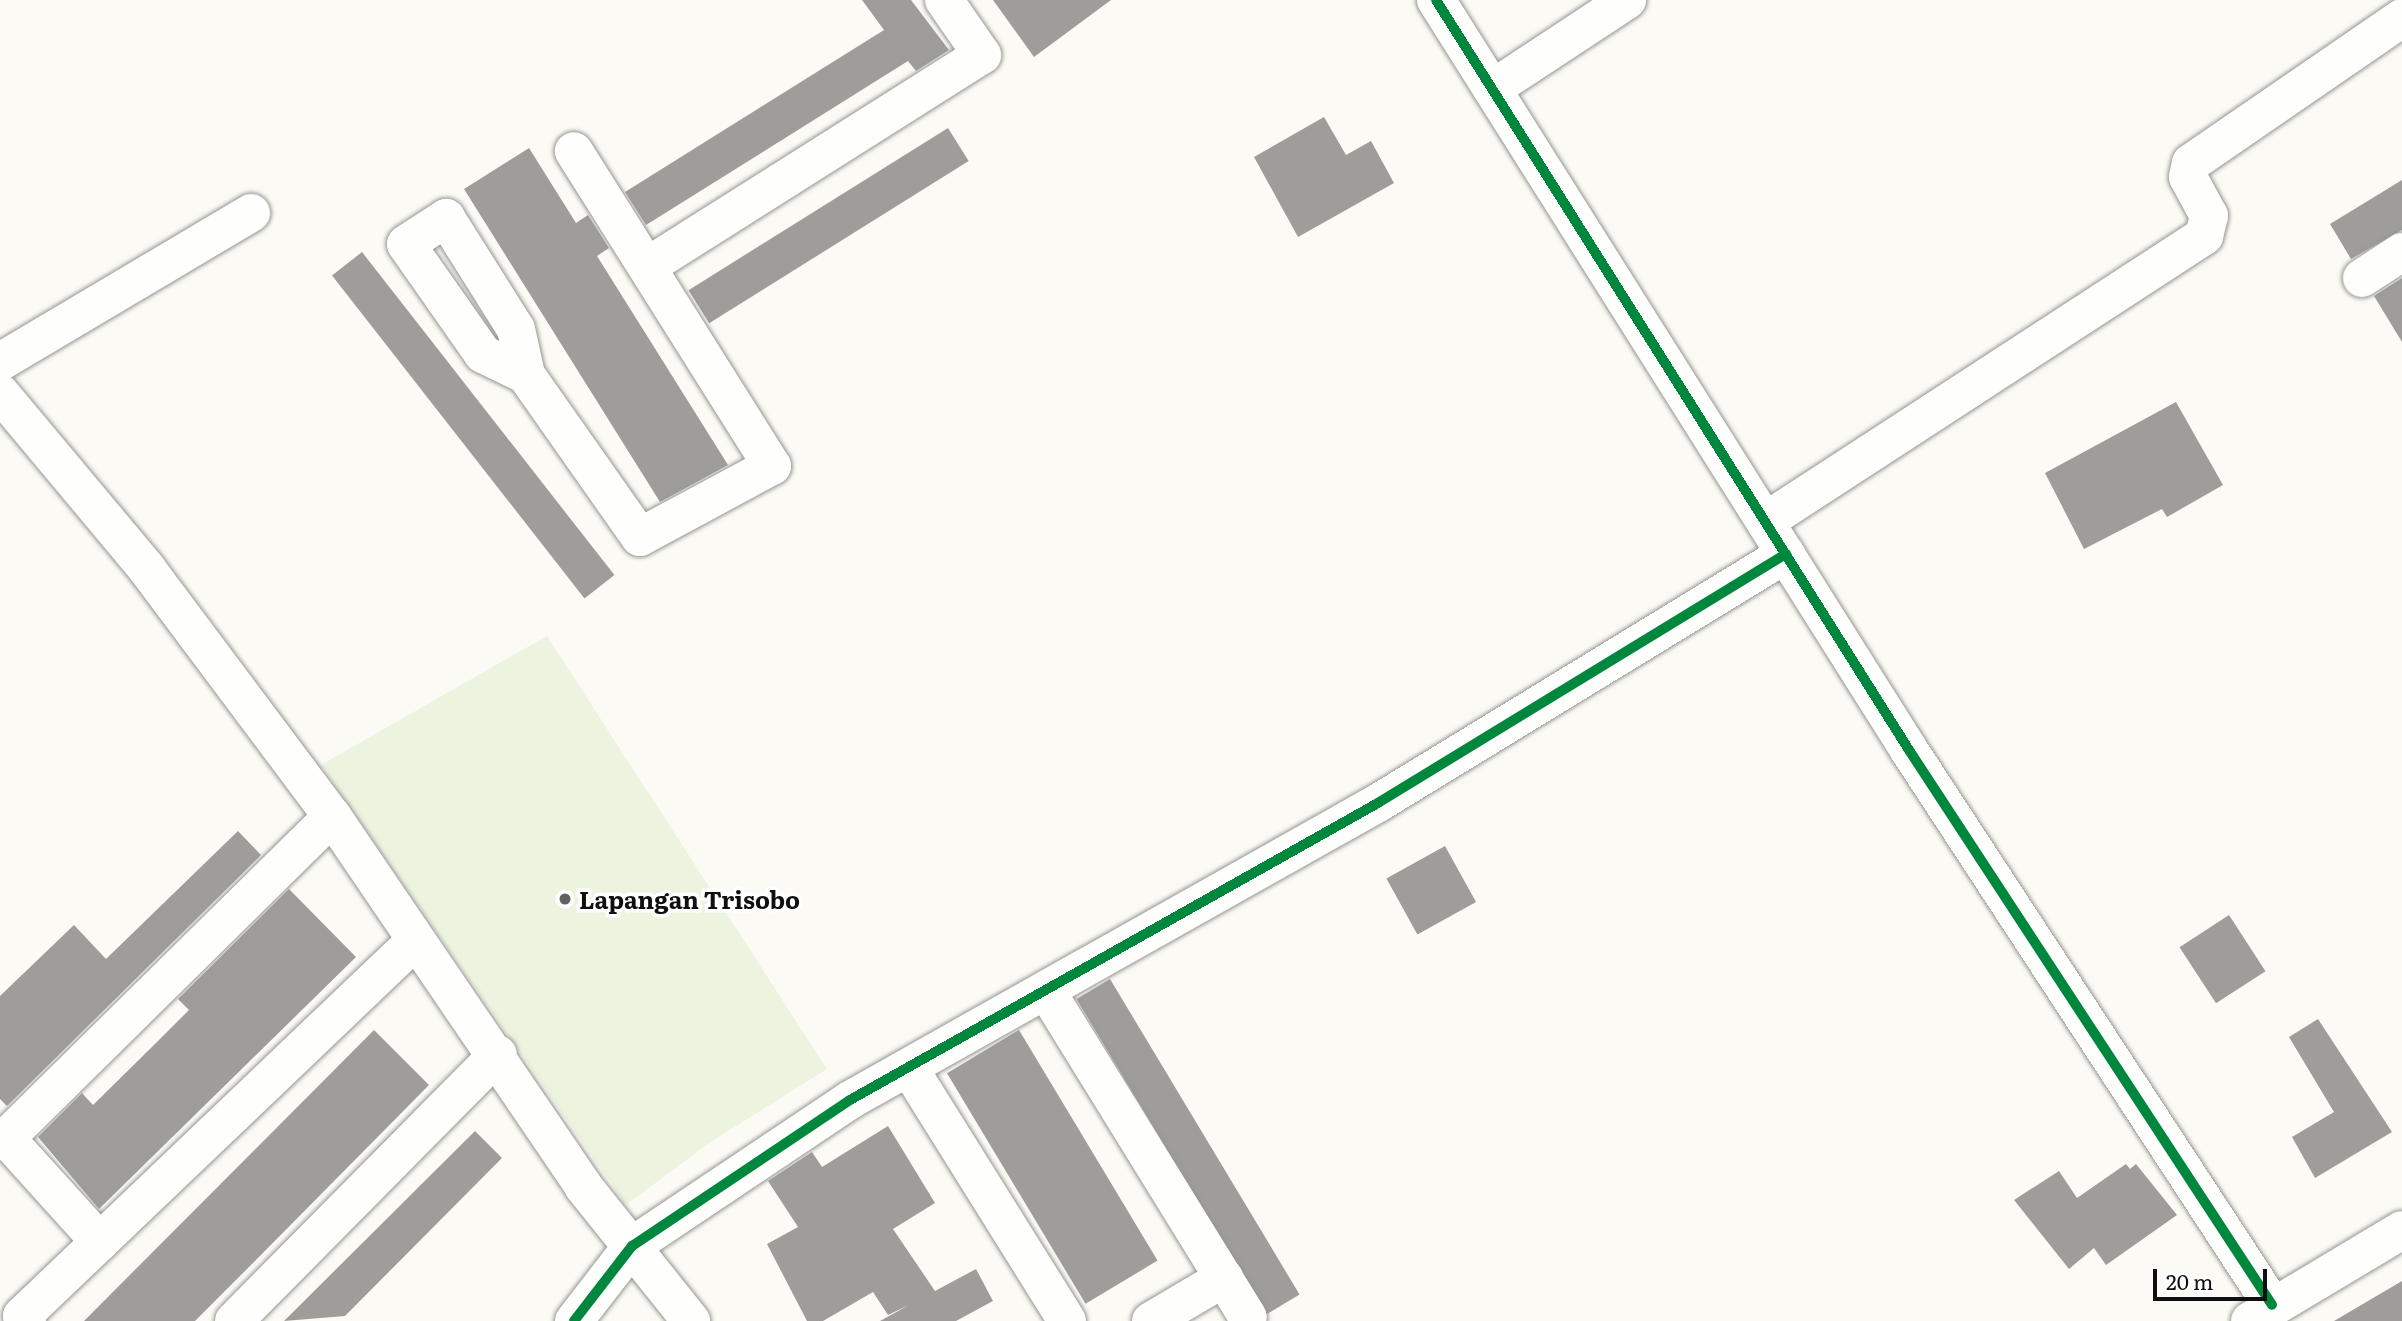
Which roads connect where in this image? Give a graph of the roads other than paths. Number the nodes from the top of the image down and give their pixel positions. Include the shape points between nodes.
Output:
1 (944, 0) edge
2 (1436, 0) edge
3 (1627, 0) edge
4 (2402, 18) edge
5 (1492, 89) junction
6 (574, 151) dead end
7 (251, 213) dead end
8 (2402, 252) edge
9 (648, 266) junction
10 (2362, 278) dead end
11 (0, 362) edge
12 (526, 375) dead end
13 (0, 393) edge
14 (1766, 521) junction
15 (1786, 554) junction
16 (332, 816) junction
17 (415, 942) junction
18 (1047, 992) junction
19 (498, 1055) junction
20 (909, 1068) junction
21 (2402, 1230) edge
22 (100, 1242) junction
23 (632, 1246) junction
24 (1224, 1278) junction
25 (2261, 1313) edge
26 (1248, 1317) dead end
27 (22, 1319) edge
28 (234, 1321) edge
29 (574, 1321) edge
30 (691, 1321) edge
31 (1067, 1321) edge
32 (1151, 1321) edge

1 - 9 street via 982,55
2 - 5 street
3 - 5 street
4 - 14 street via 2191,163 2188,177 2209,216 2204,236
5 - 14 street
6 - 9 street
7 - 11 street
8 - 10 street
9 - 12 street via 772,466 640,537
13 - 16 street via 147,569
14 - 15 street
15 - 18 street via 1378,803
15 - 25 street
16 - 17 street
16 - 22 street via 6,1138
17 - 19 street
17 - 22 street
18 - 20 street
18 - 24 street
19 - 23 street via 583,1186
19 - 28 street
20 - 23 street via 850,1100
20 - 31 street
21 - 25 street
22 - 27 street
23 - 29 street
23 - 30 street
24 - 26 street
24 - 32 street

